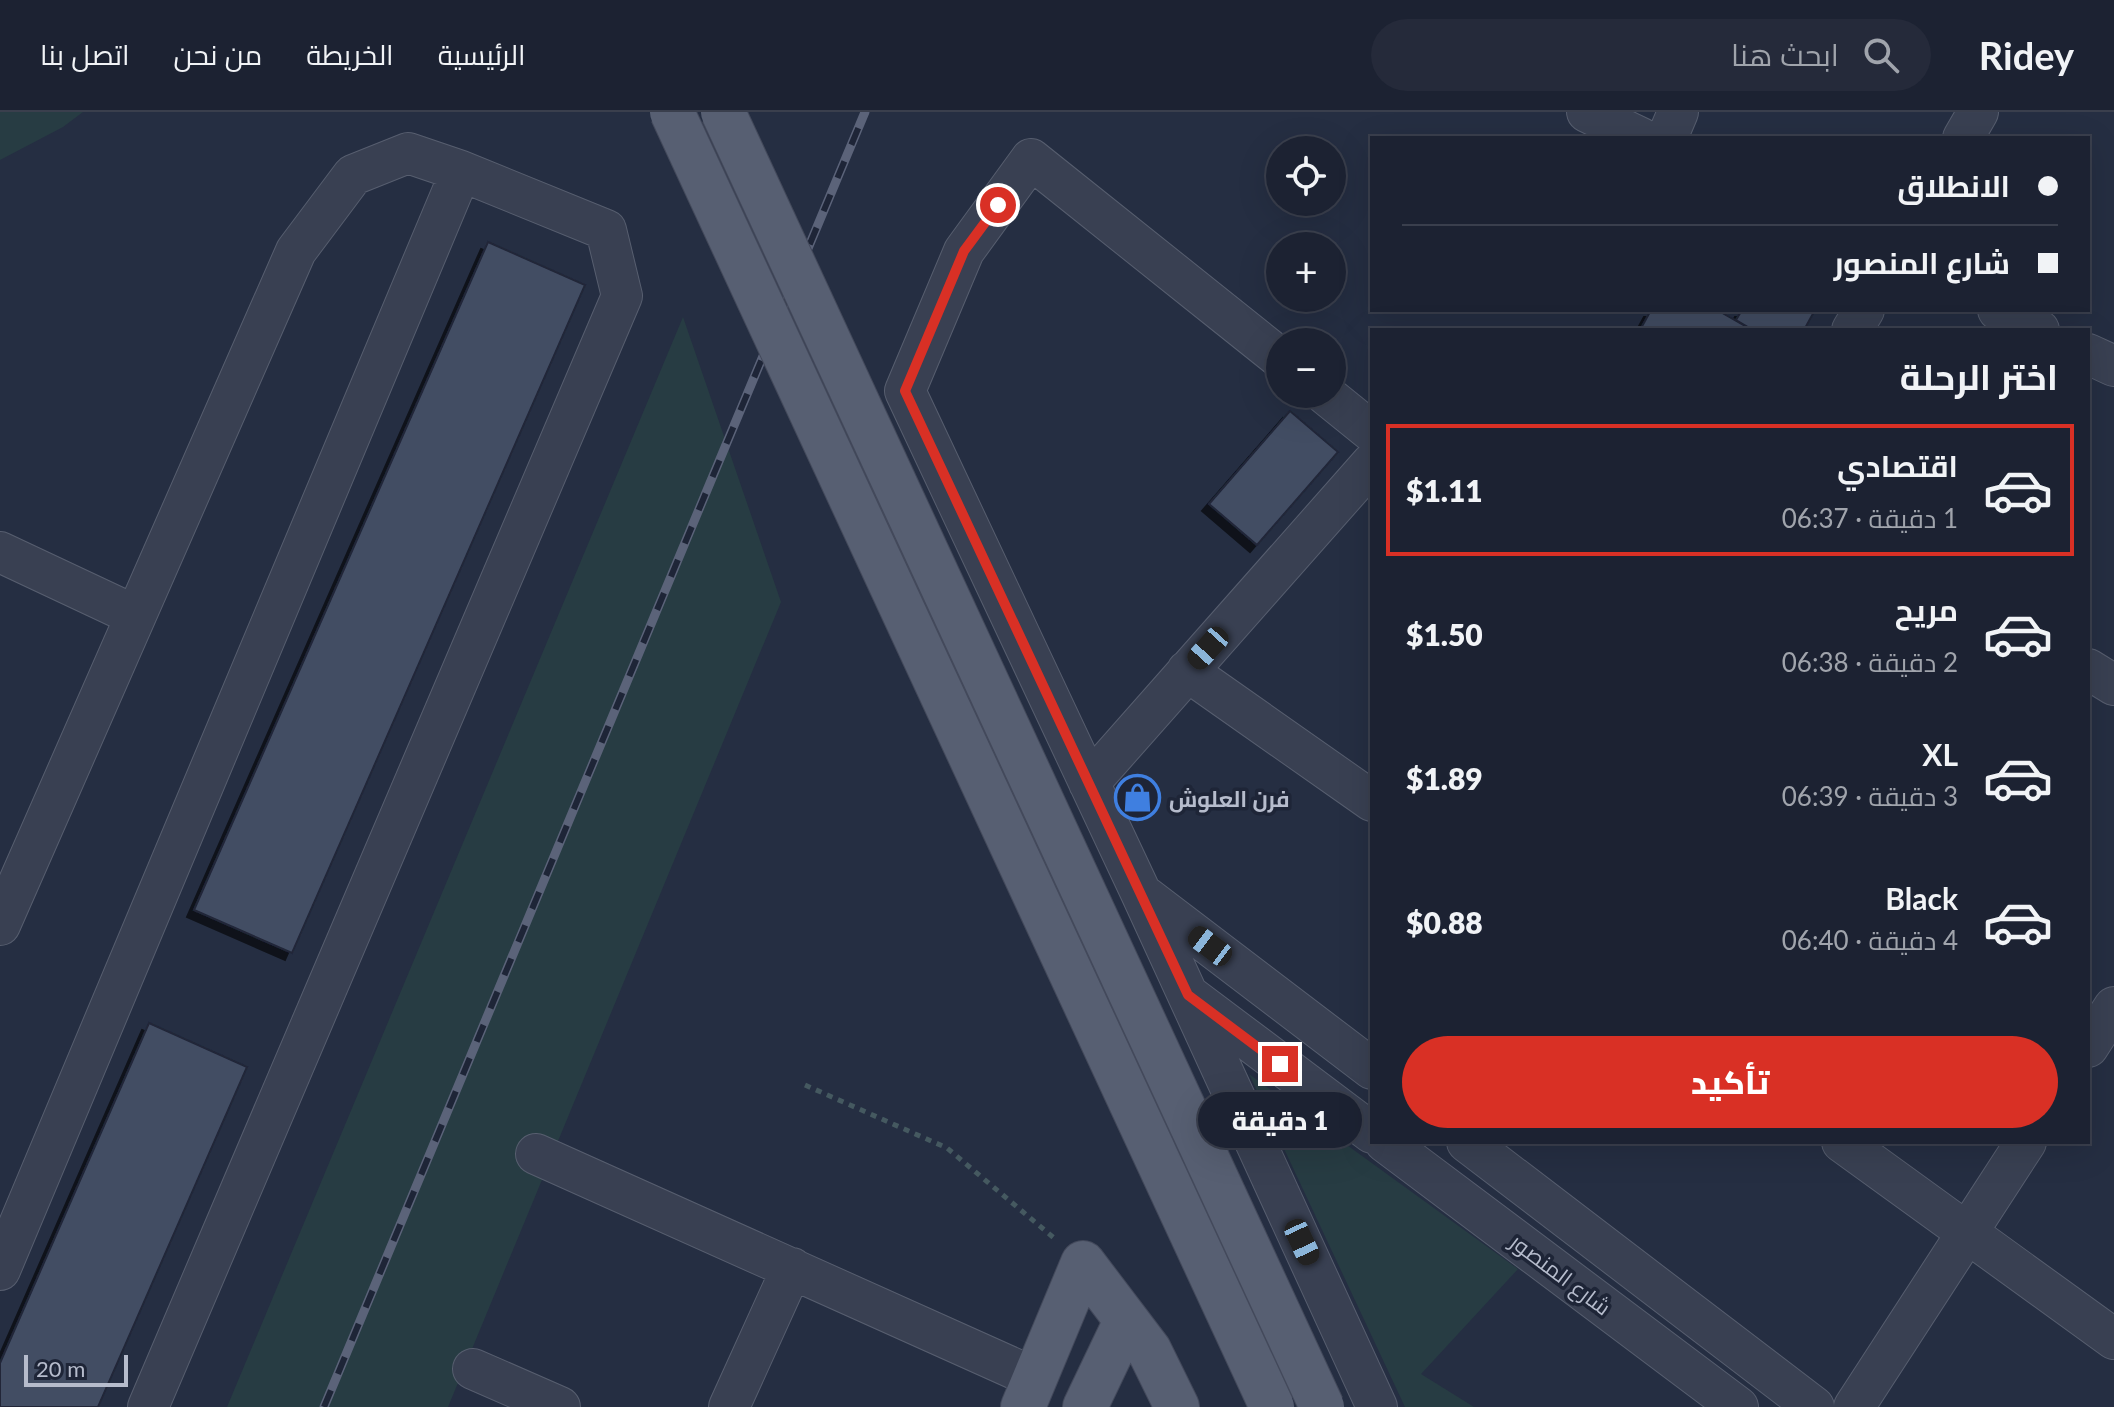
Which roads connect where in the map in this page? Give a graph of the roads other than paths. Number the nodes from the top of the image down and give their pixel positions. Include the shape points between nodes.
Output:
1 (672, 112) edge
2 (723, 112) edge
3 (1678, 112) edge
4 (1978, 112) edge
5 (1668, 136) edge
6 (1964, 136) edge
7 (461, 171) junction
8 (2002, 312) edge
9 (2035, 328) edge
10 (1266, 347) edge
11 (2090, 355) edge
12 (2114, 366) edge
13 (1342, 408) edge
14 (1370, 430) edge
15 (1370, 465) edge
16 (0, 552) edge
17 (134, 615) junction
18 (2090, 670) edge
19 (1187, 671) junction
20 (2114, 685) edge
21 (1089, 783) junction
22 (1370, 800) edge
23 (1141, 893) junction
24 (0, 925) edge
25 (2090, 990) edge
26 (1188, 995) junction
27 (2114, 1008) edge
28 (2090, 1044) edge
29 (1370, 1067) edge
30 (1370, 1132) edge
31 (1388, 1144) edge
32 (1470, 1144) edge
33 (1845, 1144) edge
34 (2025, 1144) edge
35 (536, 1154) dead end
36 (1966, 1233) junction
37 (792, 1268) junction
38 (0, 1270) edge
39 (1126, 1321) junction
40 (2114, 1339) edge
41 (473, 1369) dead end
42 (1029, 1392) edge
43 (148, 1407) edge
44 (560, 1407) edge
45 (729, 1407) edge
46 (1085, 1407) edge
47 (1177, 1407) edge
48 (1272, 1407) edge
49 (1322, 1407) edge
50 (1377, 1407) edge
51 (1738, 1407) edge
52 (1814, 1407) edge
53 (1854, 1407) edge

1 - 48 main road, bridge
2 - 49 main road, bridge
3 - 5 street
4 - 6 street
7 - 17 street via 408,153 353,175 296,251
7 - 38 street
7 - 43 street via 606,230 622,296
8 - 9 street
10 - 21 street via 1031,159 964,251 905,391
11 - 12 street
13 - 14 street
15 - 19 street
16 - 17 street
17 - 24 street
18 - 20 street
19 - 21 street
19 - 22 street
21 - 23 street
23 - 26 street
23 - 29 street
25 - 27 street
26 - 30 street
26 - 50 street
27 - 28 street
31 - 51 street, شارع المنصور
32 - 52 street
33 - 36 street
34 - 36 street
35 - 37 street
36 - 40 street
36 - 53 street
37 - 42 street
37 - 45 street
39 - 42 main road via 1083,1263
39 - 46 main road
39 - 47 main road via 1149,1350
41 - 44 street

